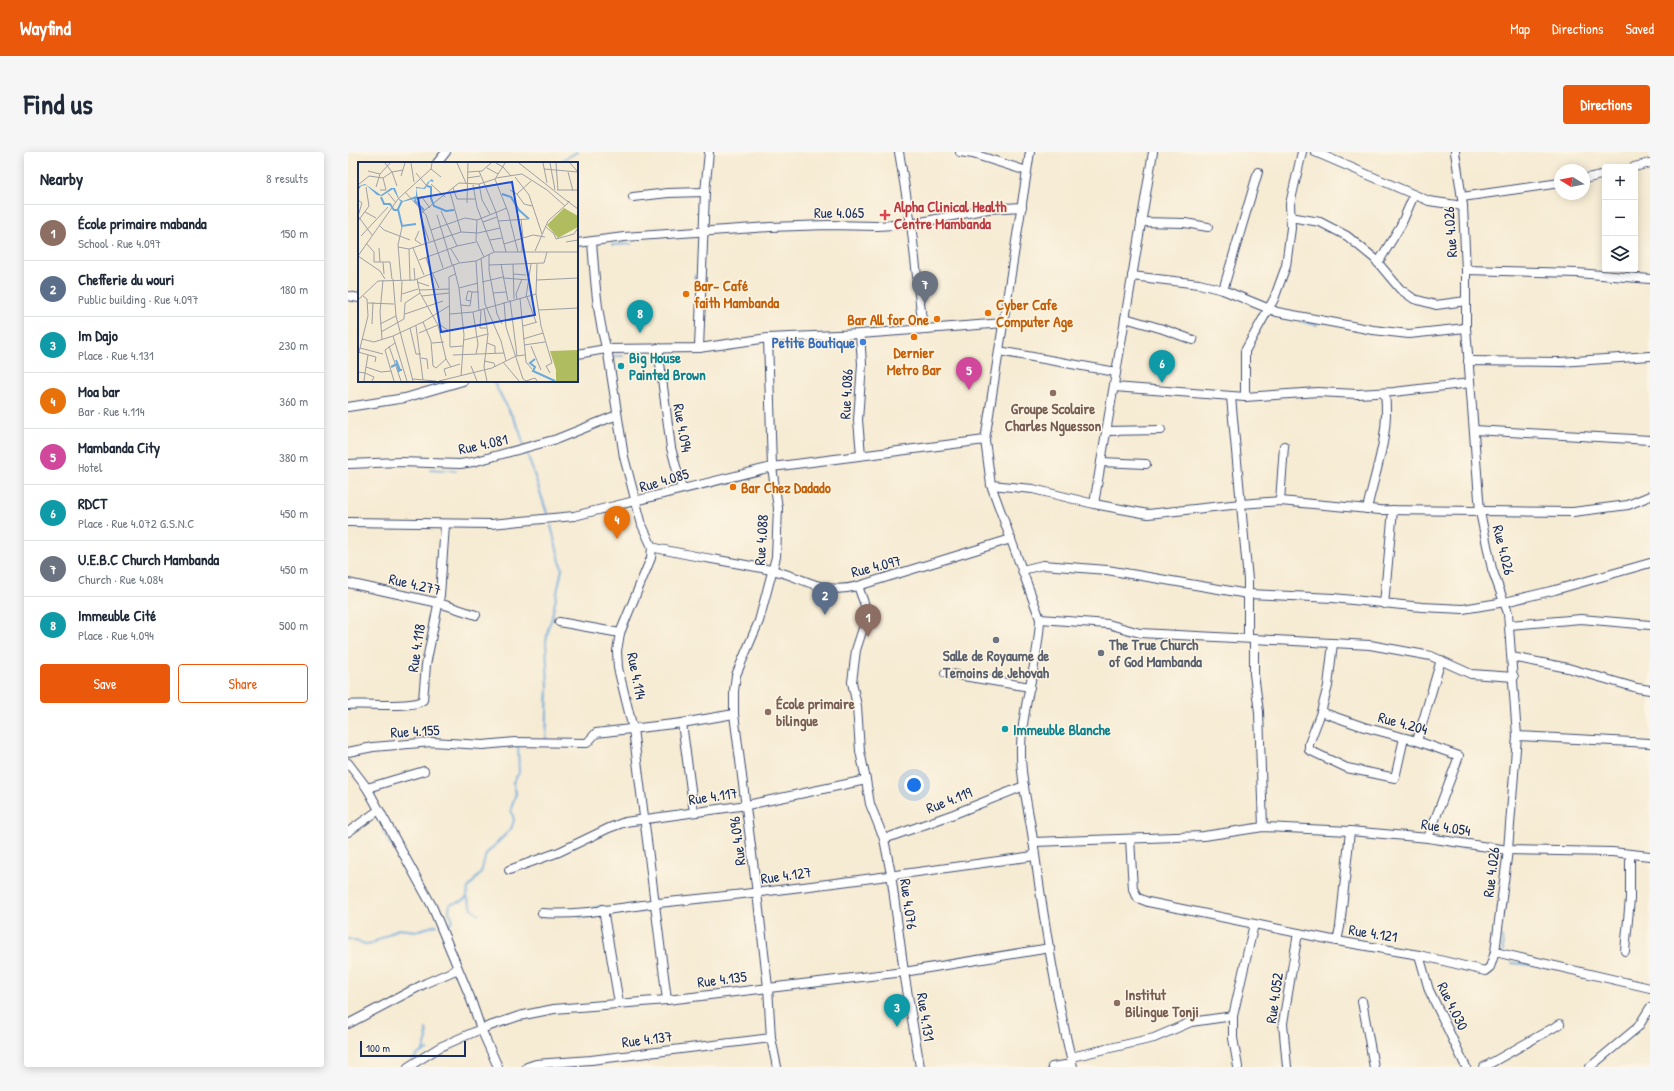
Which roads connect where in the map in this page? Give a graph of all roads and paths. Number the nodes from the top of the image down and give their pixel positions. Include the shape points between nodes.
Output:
1 (446, 152) edge
2 (709, 152) edge
3 (899, 152) edge
4 (960, 152) edge
5 (1030, 152) edge
6 (1153, 152) edge
7 (1302, 152) edge
8 (1316, 152) edge
9 (1455, 152) edge
10 (438, 162) edge
11 (1650, 163) edge
12 (1638, 166) edge
13 (1027, 171) junction
14 (1258, 172) dead end
15 (1602, 175) edge
16 (1590, 178) edge
17 (1554, 184) edge
18 (705, 192) junction
19 (1414, 195) junction
20 (633, 197) dead end
21 (1462, 202) junction
22 (1022, 207) junction
23 (1290, 217) junction
24 (1141, 222) junction
25 (911, 224) junction
26 (1208, 227) dead end
27 (703, 233) junction
28 (592, 242) junction
29 (578, 243) edge
30 (1378, 263) junction
31 (1466, 270) junction
32 (1624, 273) edge
33 (1132, 276) junction
34 (1650, 279) edge
35 (1223, 290) junction
36 (348, 296) edge
37 (358, 298) edge
38 (1466, 301) junction
39 (1269, 309) junction
40 (1125, 318) junction
41 (1004, 323) junction
42 (1466, 328) junction
43 (923, 329) junction
44 (860, 334) junction
45 (768, 338) junction
46 (1193, 340) dead end
47 (658, 348) junction
48 (699, 348) junction
49 (606, 349) junction
50 (999, 351) junction
51 (578, 354) edge
52 (1650, 356) edge
53 (1468, 362) junction
54 (1116, 372) junction
55 (461, 382) edge
56 (1470, 383) junction
57 (1114, 387) junction
58 (1385, 393) junction
59 (1231, 397) junction
60 (1245, 397) junction
61 (348, 406) edge
62 (617, 415) junction
63 (1161, 430) dead end
64 (1474, 430) junction
65 (1106, 431) junction
66 (985, 440) junction
67 (1650, 440) edge
68 (1284, 446) dead end
69 (861, 455) junction
70 (1101, 462) junction
71 (348, 464) edge
72 (1146, 464) dead end
73 (772, 467) junction
74 (991, 485) junction
75 (682, 488) junction
76 (1650, 496) edge
77 (1280, 501) junction
78 (636, 502) junction
79 (1094, 504) junction
80 (1241, 504) junction
81 (1367, 509) junction
82 (1393, 510) junction
83 (1480, 512) junction
84 (348, 522) edge
85 (445, 525) junction
86 (1011, 539) junction
87 (652, 547) junction
88 (1650, 563) edge
89 (1022, 570) junction
90 (774, 571) junction
91 (348, 583) edge
92 (858, 586) junction
93 (1248, 594) junction
94 (1505, 602) junction
95 (439, 603) junction
96 (1384, 604) junction
97 (476, 615) dead end
98 (1040, 619) junction
99 (559, 622) dead end
100 (1510, 625) junction
101 (1650, 625) edge
102 (620, 633) junction
103 (1250, 638) junction
104 (1333, 643) junction
105 (1512, 657) junction
106 (1440, 660) junction
107 (945, 673) dead end
108 (1514, 677) junction
109 (1030, 687) junction
110 (1650, 690) edge
111 (348, 705) edge
112 (1321, 712) junction
113 (734, 714) junction
114 (682, 723) junction
115 (633, 730) junction
116 (1517, 736) junction
117 (1404, 738) junction
118 (1417, 741) junction
119 (1650, 743) edge
120 (348, 752) edge
121 (348, 763) edge
122 (424, 770) dead end
123 (866, 780) junction
124 (1024, 786) junction
125 (367, 788) junction
126 (747, 805) junction
127 (379, 810) junction
128 (694, 812) junction
129 (644, 819) junction
130 (1263, 827) junction
131 (1350, 831) junction
132 (348, 832) edge
133 (1428, 838) junction
134 (884, 839) junction
135 (1130, 839) junction
136 (1033, 842) junction
137 (1508, 850) junction
138 (1630, 854) junction
139 (1034, 856) junction
140 (1650, 856) edge
141 (509, 870) dead end
142 (891, 874) junction
143 (757, 893) junction
144 (654, 903) junction
145 (603, 909) junction
146 (542, 914) dead end
147 (1254, 924) junction
148 (1298, 933) junction
149 (1337, 941) junction
150 (1050, 948) junction
151 (1625, 951) dead end
152 (1495, 952) junction
153 (1418, 955) junction
154 (458, 969) junction
155 (904, 972) junction
156 (768, 987) junction
157 (1650, 988) edge
158 (667, 1000) junction
159 (1362, 1001) dead end
160 (619, 1003) junction
161 (1650, 1008) edge
162 (1233, 1016) junction
163 (348, 1024) edge
164 (1560, 1024) dead end
165 (481, 1029) junction
166 (771, 1038) junction
167 (1072, 1063) edge
168 (408, 1067) edge
169 (498, 1067) edge
170 (527, 1067) edge
171 (777, 1067) edge
172 (920, 1067) edge
173 (1052, 1067) edge
174 (1238, 1067) edge
175 (1287, 1067) edge
176 (1374, 1067) edge
177 (1466, 1067) edge
178 (1484, 1067) edge
179 (1590, 1067) edge

1 - 10 street
2 - 18 street
3 - 25 street
4 - 13 street
5 - 13 street
6 - 24 street
7 - 23 street via 1290,204
8 - 19 street
9 - 21 street, Rue 4.026
11 - 12 street
13 - 22 street
14 - 35 street
15 - 16 street
17 - 21 street
18 - 20 street
18 - 27 street
19 - 21 street via 1438,203
19 - 30 street via 1401,225
21 - 31 street, Rue 4.026
22 - 25 street, Rue 4.065 via 988,209
22 - 41 street
23 - 30 street via 1325,223 1358,243
23 - 39 street via 1286,266
24 - 26 street via 1185,223
24 - 33 street
25 - 27 street, Rue 4.065 via 821,225
25 - 43 street
27 - 28 street, Rue 4.065 via 624,236
27 - 48 street
28 - 29 street, Rue 4.065
28 - 49 street via 598,313
30 - 38 street via 1400,289 1414,299 1436,305
31 - 32 street
31 - 38 street, Rue 4.026
32 - 34 street
33 - 35 street via 1199,284
33 - 40 street
35 - 39 street
36 - 37 street
38 - 42 street, Rue 4.026
39 - 42 street via 1391,333 1426,333
39 - 60 street via 1245,351
40 - 46 street via 1163,328
40 - 54 street
41 - 43 street
41 - 50 street
42 - 53 street, Rue 4.026
43 - 44 street
44 - 45 street
44 - 69 street, Rue 4.086 via 862,364 858,420
45 - 48 street
45 - 73 street, Rue 4.088
47 - 48 street
47 - 49 street
47 - 75 street, Rue 4.094 via 670,441
49 - 51 street
49 - 62 street
50 - 54 street
50 - 66 street
52 - 53 street via 1560,362
53 - 56 street, Rue 4.026
54 - 57 street
55 - 61 street via 405,398
56 - 58 street
56 - 64 street, Rue 4.026
57 - 59 street
57 - 65 street
58 - 60 street via 1318,392
58 - 81 street via 1388,413 1386,428
59 - 60 street
59 - 80 street
62 - 71 street, Rue 4.081 via 557,438 473,462
62 - 78 street via 624,457
63 - 65 street
64 - 67 street
64 - 83 street, Rue 4.026
65 - 70 street
66 - 69 street, Rue 4.085
66 - 74 street
68 - 77 street
69 - 73 street, Rue 4.085
70 - 72 street
70 - 79 street
73 - 75 street, Rue 4.085
73 - 90 street, Rue 4.088 via 778,508
74 - 79 street via 1033,489
74 - 86 street
75 - 78 street, Rue 4.085
76 - 83 street via 1628,505 1599,510
77 - 80 street
77 - 81 street
78 - 85 street, Rue 4.085 via 574,516 527,522
78 - 87 street via 642,525
79 - 80 street via 1148,514
80 - 93 street
81 - 82 street
82 - 83 street
82 - 96 street
83 - 94 street, Rue 4.026 via 1492,569
84 - 85 street, Rue 4.085
85 - 95 street, Rue 4.118
86 - 89 street
86 - 92 street, Rue 4.097
87 - 90 street, Rue 4.097
87 - 102 street, Rue 4.114 via 651,558
88 - 94 street
89 - 93 street via 1043,565 1107,570
89 - 98 street
90 - 92 street, Rue 4.097 via 823,588
90 - 113 street, Rue 4.088 via 759,621 736,675
91 - 95 street, Rue 4.277
92 - 123 street via 867,616 856,650 852,682
93 - 96 street via 1333,598
93 - 103 street
94 - 96 street via 1463,609
94 - 100 street, Rue 4.026
95 - 97 street, Rue 4.277
95 - 111 street, Rue 4.118 via 426,665 422,702 399,705
98 - 103 street via 1108,624 1140,633
98 - 109 street
99 - 102 street
100 - 101 street via 1581,619
100 - 105 street, Rue 4.026
102 - 115 street, Rue 4.114 via 618,668
103 - 104 street
103 - 130 street via 1259,712
104 - 106 street via 1370,645 1431,656
104 - 112 street via 1328,686
105 - 108 street, Rue 4.026
105 - 110 street via 1568,668
106 - 108 street via 1471,674
106 - 118 street
107 - 109 street
108 - 116 street, Rue 4.026
109 - 124 street via 1021,748
112 - 117 street, Rue 4.204
112 - 117 street via 1309,750 1347,768 1395,778
113 - 114 street
113 - 126 street, Rue 4.096
114 - 115 street
114 - 128 street
115 - 120 street, Rue 4.155 via 596,733 587,743 561,741 483,745 432,742 373,747
115 - 129 street, Rue 4.114
116 - 119 street
116 - 137 street, Rue 4.026
117 - 118 street, Rue 4.204
118 - 133 street, Rue 4.204 via 1457,754 1459,758
121 - 125 street
122 - 125 street
123 - 126 street, Rue 4.117
123 - 134 street via 870,804
124 - 134 street, Rue 4.119
124 - 136 street
125 - 127 street
126 - 128 street, Rue 4.117
126 - 143 street, Rue 4.096
127 - 132 street
127 - 154 street via 432,906
128 - 129 street, Rue 4.117
129 - 141 street, Rue 4.117 via 609,828 559,852
129 - 144 street, Rue 4.114
130 - 131 street, Rue 4.054
130 - 135 street, Rue 4.054 via 1204,836
131 - 133 street, Rue 4.054
131 - 149 street
133 - 137 street, Rue 4.054
134 - 142 street, Rue 4.076
135 - 136 street, Rue 4.054
135 - 147 street, Rue 4.121 via 1133,889 1138,898
136 - 139 street
137 - 138 street, Rue 4.054
137 - 152 street, Rue 4.026
138 - 140 street, Rue 4.054
138 - 151 street via 1630,899
139 - 142 street, Rue 4.127
139 - 150 street
142 - 143 street, Rue 4.127
142 - 155 street, Rue 4.076
143 - 144 street, Rue 4.127
143 - 156 street, Rue 4.096
144 - 145 street, Rue 4.127
144 - 158 street, Rue 4.114
145 - 146 street, Rue 4.127 via 565,915
145 - 160 street
147 - 148 street, Rue 4.121
147 - 162 street
148 - 149 street, Rue 4.121
148 - 175 street, Rue 4.052 via 1283,1023
149 - 153 street, Rue 4.121
150 - 155 street, Rue 4.135
150 - 167 street
152 - 153 street, Rue 4.121 via 1490,967 1485,971
152 - 157 street
153 - 177 street, Rue 4.030 via 1429,990
154 - 163 street
154 - 165 street
155 - 156 street, Rue 4.135
155 - 172 street, Rue 4.131
156 - 158 street, Rue 4.135
156 - 166 street, Rue 4.096
158 - 160 street, Rue 4.135
159 - 176 street
160 - 165 street, Rue 4.135 via 554,1009 519,1016
161 - 179 street via 1638,1028
162 - 167 street via 1191,1022 1154,1038
162 - 174 street via 1233,1038
164 - 178 street
165 - 168 street, Rue 4.135 via 440,1047
165 - 169 street
166 - 170 street, Rue 4.137
166 - 171 street, Rue 4.096
167 - 173 street

